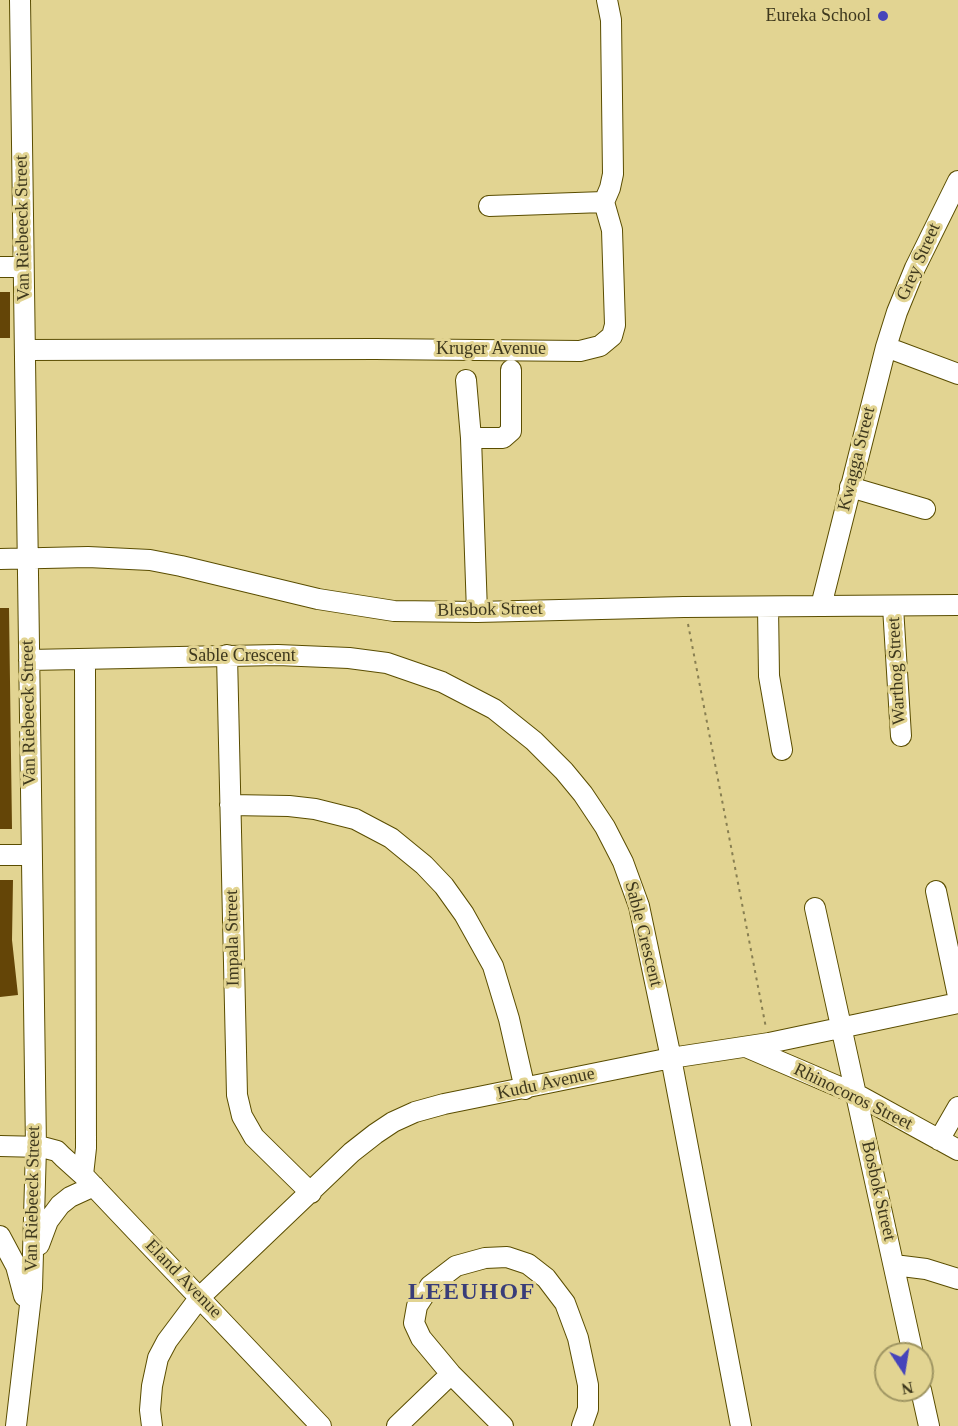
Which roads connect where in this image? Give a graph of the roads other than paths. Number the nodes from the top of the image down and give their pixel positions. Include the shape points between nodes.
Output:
1 (20, 0) edge
2 (607, 0) edge
3 (958, 181) edge
4 (604, 202) junction
5 (489, 206) dead end
6 (0, 267) edge
7 (23, 267) junction
8 (897, 312) joint
9 (886, 347) junction
10 (25, 350) junction
11 (511, 370) dead end
12 (958, 375) edge
13 (466, 381) dead end
14 (471, 438) junction
15 (850, 487) junction
16 (925, 509) dead end
17 (27, 558) junction
18 (0, 559) edge
19 (958, 605) edge
20 (821, 606) junction
21 (768, 607) junction
22 (893, 607) junction
23 (477, 612) junction
24 (227, 655) junction
25 (84, 659) junction
26 (29, 660) junction
27 (901, 736) dead end
28 (782, 750) dead end
29 (230, 805) junction
30 (0, 855) edge
31 (31, 855) junction
32 (936, 891) dead end
33 (815, 908) dead end
34 (958, 996) edge
35 (958, 1002) edge
36 (841, 1028) junction
37 (746, 1047) junction
38 (671, 1058) junction
39 (525, 1089) junction
40 (856, 1094) junction
41 (958, 1107) edge
42 (939, 1140) junction
43 (0, 1146) edge
44 (36, 1147) junction
45 (958, 1150) edge
46 (88, 1180) junction
47 (311, 1193) junction
48 (0, 1236) edge
49 (894, 1264) junction
50 (32, 1276) junction
51 (958, 1279) edge
52 (200, 1298) junction
53 (27, 1332) junction
54 (910, 1342) edge
55 (451, 1374) junction
56 (924, 1402) edge
57 (16, 1426) edge
58 (152, 1426) edge
59 (321, 1426) edge
60 (398, 1426) edge
61 (503, 1426) edge
62 (582, 1426) edge
63 (741, 1426) edge
64 (929, 1426) edge

1 - 7 street, Van Riebeeck Street
2 - 4 street via 611,20 613,174
3 - 8 street, Grey Street
4 - 5 street
4 - 10 street, Kruger Avenue via 612,230 615,329 607,341 589,350
6 - 7 street
7 - 10 street, Van Riebeeck Street
8 - 9 street, Kwagga Street
9 - 12 street
9 - 15 street, Kwagga Street
10 - 17 street, Van Riebeeck Street
11 - 14 street via 511,431 504,438
13 - 14 street
14 - 23 street
15 - 16 street
15 - 20 street, Kwagga Street
17 - 18 street, Blesbok Street
17 - 23 street, Blesbok Street via 150,560 377,609
17 - 26 street, Van Riebeeck Street
19 - 22 street, Blesbok Street
20 - 21 street, Blesbok Street
20 - 22 street, Blesbok Street
21 - 23 street, Blesbok Street
21 - 28 street via 769,676
22 - 27 street, Warthog Street
24 - 25 street, Sable Crescent
24 - 29 street, Impala Street
24 - 38 street, Sable Crescent via 326,656 399,666 482,702 543,748 598,816 632,883
25 - 26 street, Sable Crescent
25 - 46 street
26 - 31 street, Van Riebeeck Street
29 - 39 street via 306,808 356,819 391,838 424,865 456,902 485,950 505,1001
29 - 47 street, Impala Street via 239,1106 254,1137
30 - 31 street
31 - 44 street, Van Riebeeck Street
32 - 34 street
33 - 36 street, Bosbok Street
35 - 36 street, Kudu Avenue
36 - 37 street, Kudu Avenue
36 - 40 street, Bosbok Street
37 - 38 street, Kudu Avenue
37 - 40 street, Rhinocoros Street
38 - 39 street, Kudu Avenue
38 - 63 street, Sable Crescent
39 - 47 street, Kudu Avenue via 430,1107 403,1117 363,1143
40 - 42 street, Rhinocoros Street
40 - 49 street, Bosbok Street
41 - 42 street
42 - 45 street, Rhinocoros Street
43 - 44 street, Eland Avenue
44 - 46 street, Eland Avenue via 57,1151
44 - 50 street, Van Riebeeck Street
46 - 50 street via 64,1200 43,1231
46 - 52 street, Eland Avenue
47 - 52 street, Kudu Avenue
48 - 53 street via 23,1287
49 - 51 street
49 - 54 street, Bosbok Street
50 - 53 street, Van Riebeeck Street
52 - 58 street, Kudu Avenue via 158,1358 152,1386
52 - 59 street, Eland Avenue
53 - 57 street, Van Riebeeck Street
55 - 60 street
55 - 61 street
55 - 62 street via 415,1328 415,1312 422,1295 446,1272 465,1262 507,1257 528,1264 554,1287 574,1326 588,1385 588,1409
56 - 64 street

